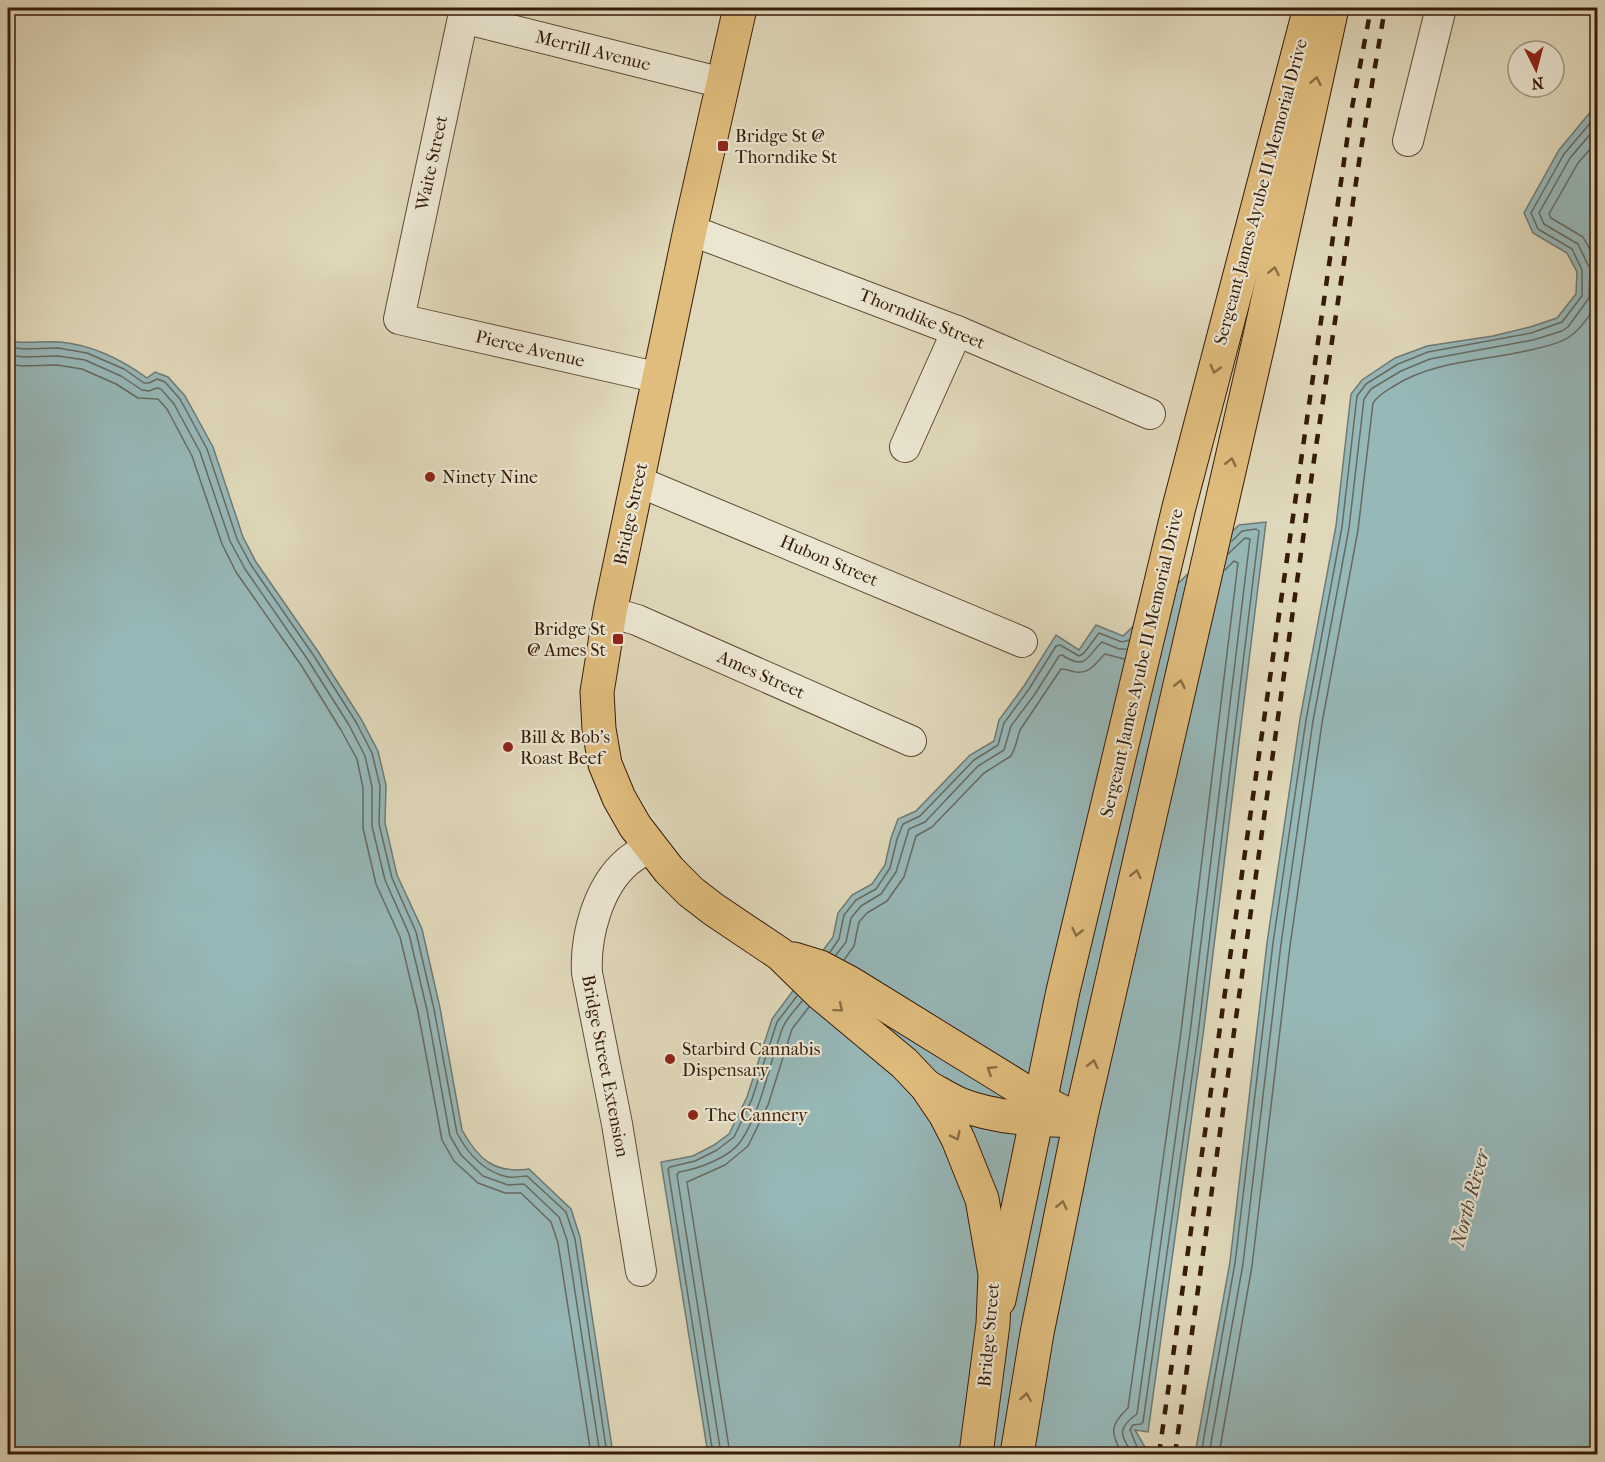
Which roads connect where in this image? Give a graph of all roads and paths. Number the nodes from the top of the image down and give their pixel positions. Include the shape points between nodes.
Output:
1 (740, 8) edge
2 (1310, 8) edge
3 (1332, 8) edge
4 (1441, 8) edge
5 (464, 13) edge
6 (723, 83) junction
7 (1408, 141) dead end
8 (690, 230) junction
9 (399, 319) joint
10 (957, 331) junction
11 (660, 378) junction
12 (1150, 414) dead end
13 (905, 447) dead end
14 (637, 481) junction
15 (610, 612) junction
16 (1022, 642) dead end
17 (911, 741) dead end
18 (650, 846) junction
19 (780, 954) junction
20 (926, 1086) junction
21 (1039, 1110) junction
22 (1080, 1121) junction
23 (641, 1271) dead end
24 (993, 1324) junction
25 (976, 1455) edge
26 (1017, 1455) edge

1 - 6 main road, Bridge Street
2 -> 21 main road, Sergeant James Ayube II Memorial Drive via 1179,507 1063,991
22 -> 3 main road, Sergeant James Ayube II Memorial Drive
4 - 7 street
5 - 6 street, Merrill Avenue
5 - 9 street, Waite Street
6 - 8 main road, Bridge Street
8 - 10 street, Thorndike Street
8 - 11 main road, Bridge Street
9 - 11 street, Pierce Avenue
10 - 12 street, Thorndike Street
10 - 13 street
11 - 14 main road, Bridge Street
14 - 15 main road, Bridge Street
14 - 16 street, Hubon Street
15 - 17 street, Ames Street via 637,620
15 - 18 main road, Bridge Street via 597,692 599,729 605,764 619,798
18 - 19 main road, Bridge Street via 691,892
18 - 23 street, Bridge Street Extension via 626,863 610,882 598,906 586,957
19 -> 20 main road, Bridge Street
21 -> 19 main road, Bridge Street via 850,983 820,967
20 - 21 main road, Bridge Street via 959,1104 980,1110
20 -> 24 main road, Bridge Street via 958,1139 982,1199 995,1274
21 - 22 main road, Bridge Street
21 - 24 main road, Sergeant James Ayube II Memorial Drive
26 -> 22 main road via 1039,1322
24 - 25 main road, Bridge Street

